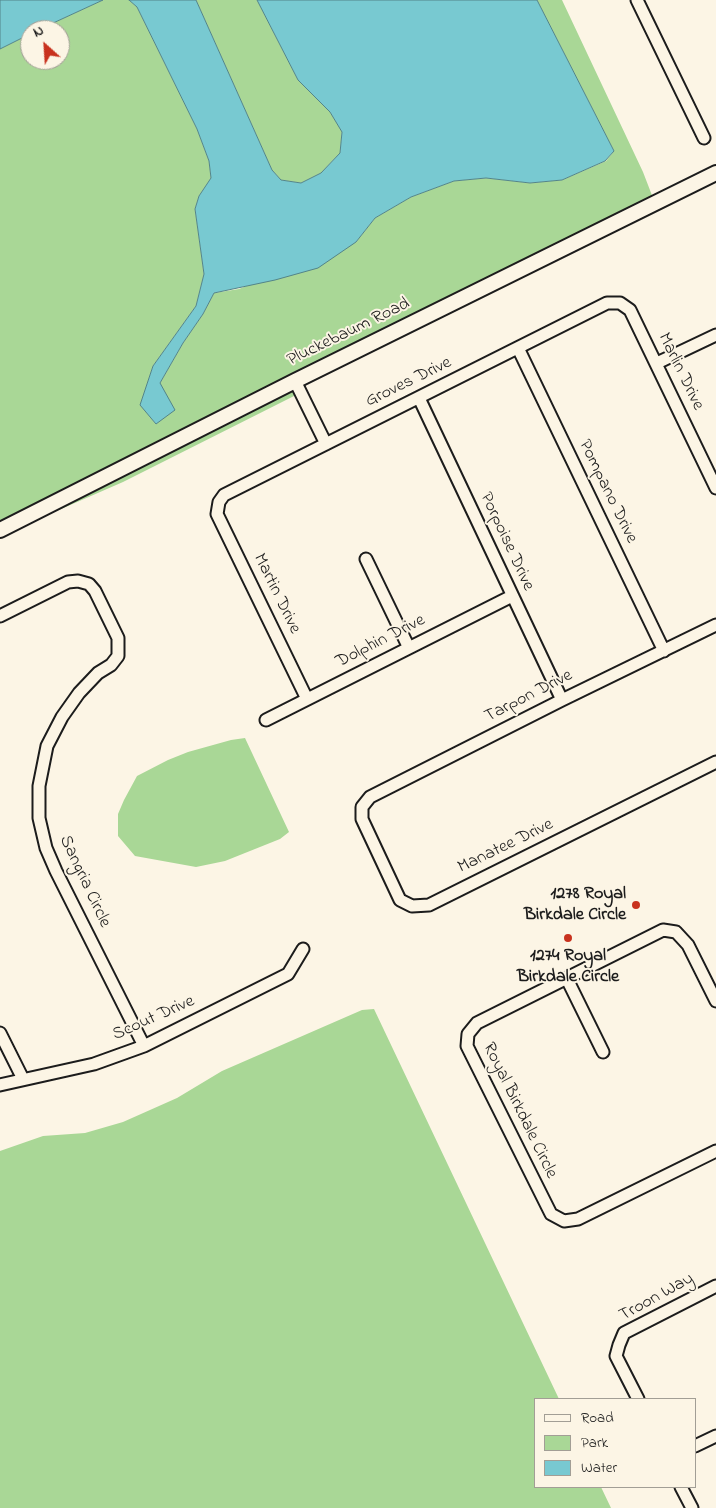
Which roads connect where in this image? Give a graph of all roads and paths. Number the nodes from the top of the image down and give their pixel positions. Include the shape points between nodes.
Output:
1 (637, 0) edge
2 (704, 138) dead end
3 (716, 173) edge
4 (620, 303) joint
5 (716, 335) edge
6 (518, 348) junction
7 (657, 364) junction
8 (295, 381) junction
9 (418, 398) junction
10 (326, 444) junction
11 (716, 488) edge
12 (219, 502) joint
13 (0, 530) edge
14 (366, 559) dead end
15 (512, 596) junction
16 (0, 616) edge
17 (716, 625) edge
18 (409, 648) junction
19 (664, 651) junction
20 (307, 699) junction
21 (562, 700) junction
22 (266, 720) dead end
23 (716, 762) edge
24 (362, 807) joint
25 (303, 950) dead end
26 (567, 979) junction
27 (716, 1001) edge
28 (0, 1033) edge
29 (144, 1046) junction
30 (603, 1052) dead end
31 (23, 1079) junction
32 (0, 1085) edge
33 (716, 1152) edge
34 (716, 1286) edge
35 (637, 1398) edge
36 (716, 1436) edge
37 (696, 1446) edge
38 (682, 1488) edge
39 (692, 1508) edge

1 - 2 street
3 - 8 street, Pluckebaum Road
4 - 6 street, Groves Drive via 607,303
4 - 7 street, Marlin Drive via 630,310
5 - 7 street
6 - 9 street, Groves Drive
6 - 19 street, Pompano Drive
7 - 11 street, Marlin Drive
8 - 10 street
8 - 13 street, Pluckebaum Road
9 - 10 street, Groves Drive
9 - 15 street, Porpoise Drive
10 - 12 street, Groves Drive via 224,495
12 - 20 street, Martin Drive via 217,514
14 - 18 street
15 - 18 street, Dolphin Drive
15 - 21 street, Porpoise Drive
16 - 29 street, Sangria Circle via 68,582 78,581 89,584 95,591 118,638 118,656 79,692 47,746 39,786 39,818 56,871
17 - 19 street, Tarpon Drive
18 - 20 street, Dolphin Drive
19 - 21 street, Tarpon Drive
20 - 22 street, Dolphin Drive
21 - 24 street, Tarpon Drive via 370,797
23 - 24 street, Manatee Drive via 428,904 412,906 400,900 362,819
25 - 29 street, Scout Drive via 288,974
26 - 27 street, Royal Birkdale Circle via 663,930 676,932 688,945
26 - 30 street
26 - 33 street, Royal Birkdale Circle via 477,1023 468,1034 467,1046 551,1214 564,1220 578,1219
28 - 31 street
29 - 31 street, Scout Drive via 94,1064
31 - 32 street, Scout Drive
34 - 35 street, Troon Way via 624,1333 616,1356
36 - 37 street
38 - 39 street

